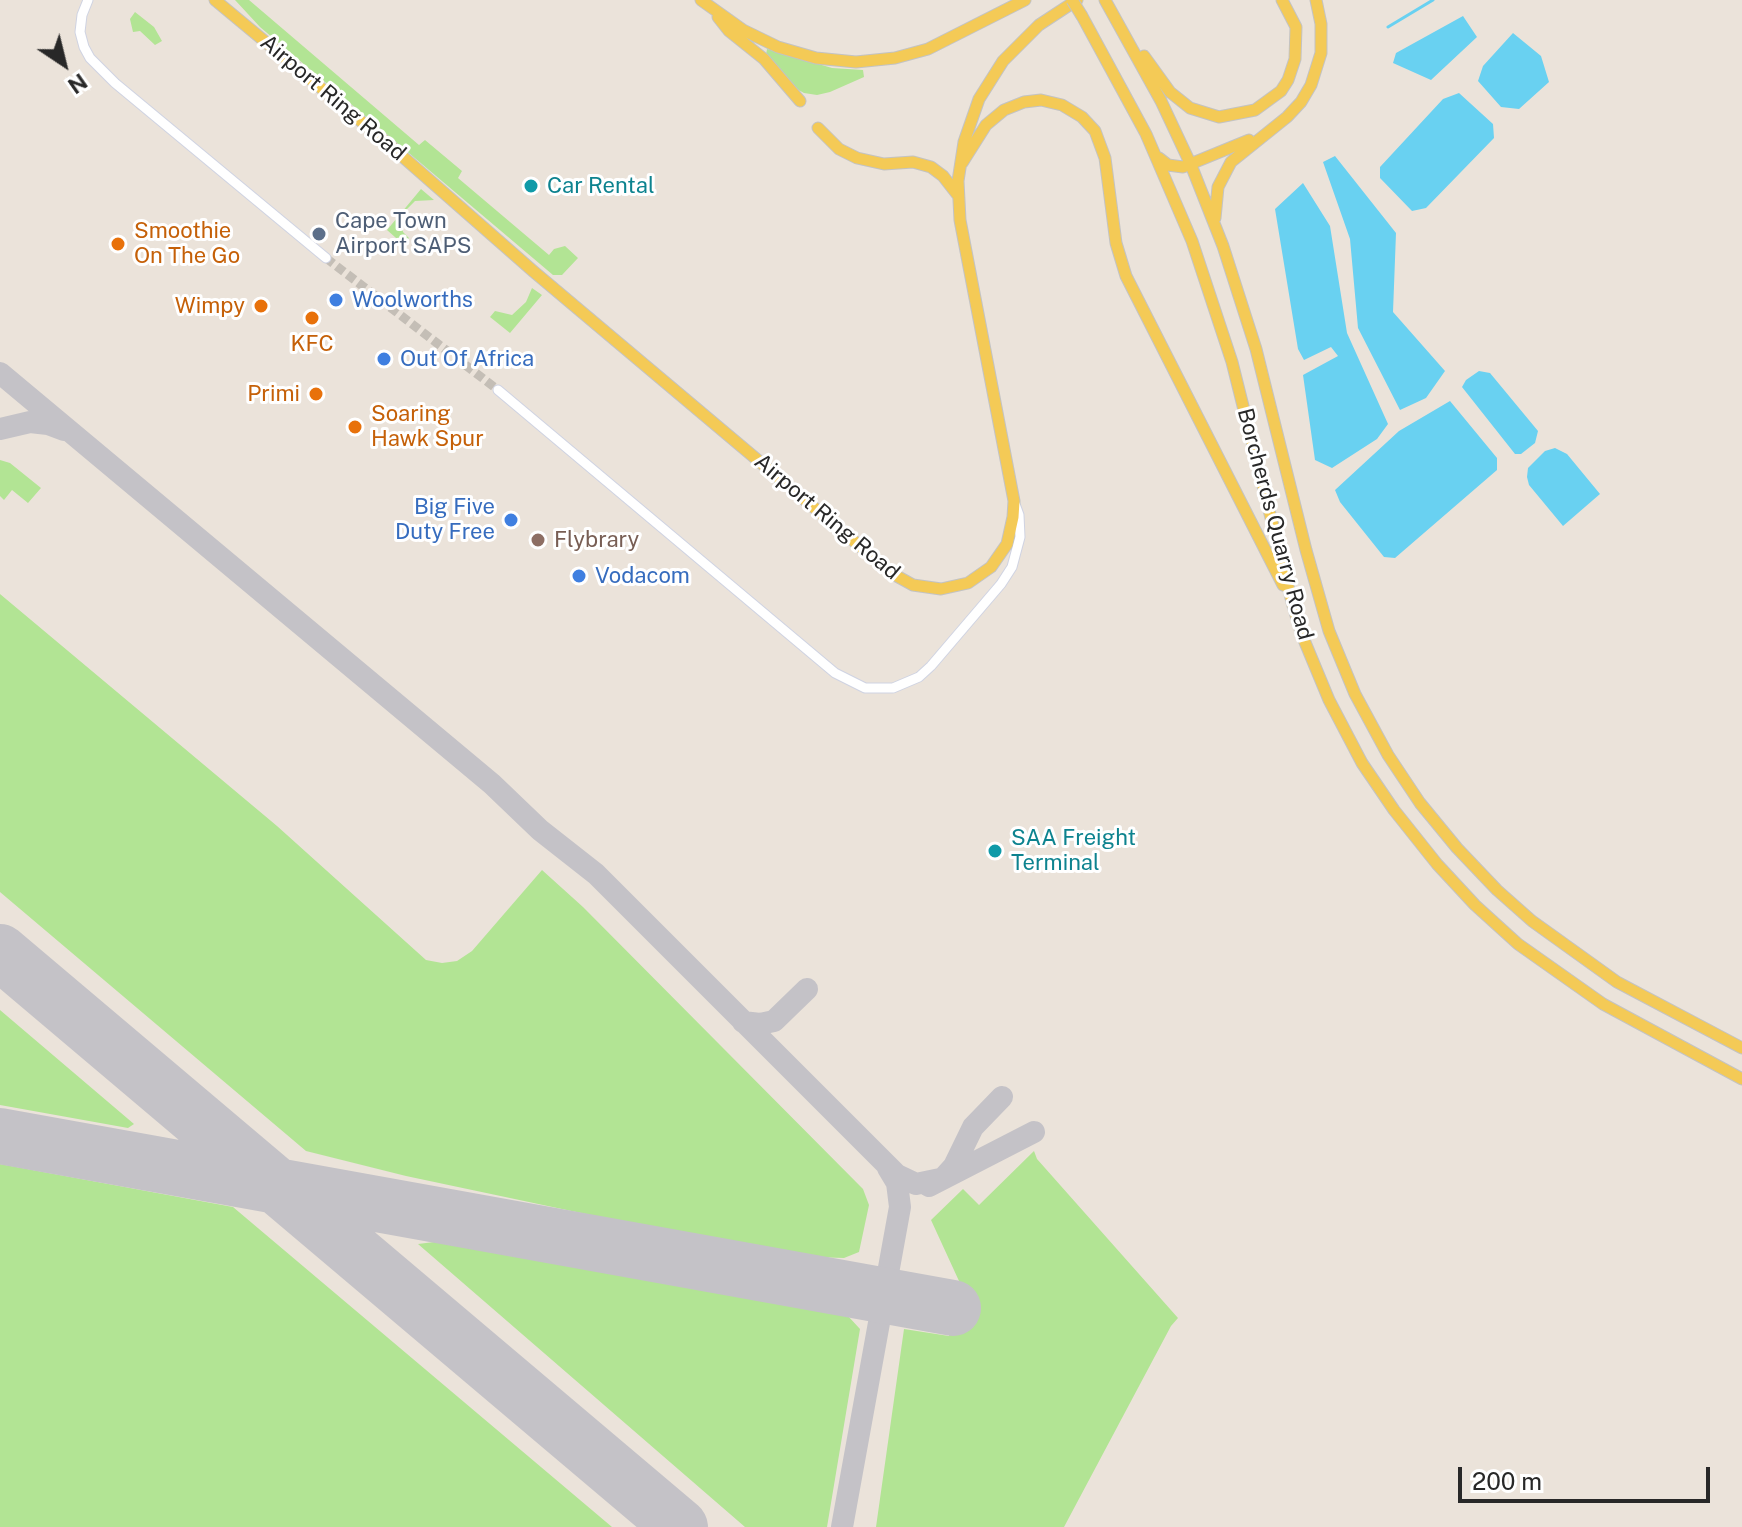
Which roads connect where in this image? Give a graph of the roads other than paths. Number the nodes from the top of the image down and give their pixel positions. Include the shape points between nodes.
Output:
1 (88, 0) edge
2 (215, 0) edge
3 (1025, 0) edge
4 (1074, 0) edge
5 (1282, 0) edge
6 (1316, 0) edge
7 (1106, 1) edge
8 (706, 4) edge
9 (1117, 19) junction
10 (800, 101) dead end
11 (818, 128) dead end
12 (1264, 133) junction
13 (1155, 153) junction
14 (1191, 165) junction
15 (960, 167) junction
16 (958, 195) junction
17 (1215, 226) junction
18 (326, 258) tunnel mouth
19 (498, 390) tunnel mouth
20 (1014, 501) junction
21 (1292, 602) junction
22 (1742, 1048) edge
23 (1742, 1079) edge

1 - 18 street via 81,37 102,70
2 - 20 main road, Airport Ring Road via 898,577 935,589 978,578 1007,544
3 - 8 main road via 938,45 850,62 763,41
4 - 13 main road, Borcherds Quarry Road, bridge
4 - 15 main road, Airport Ring Road via 1022,40 993,75 970,120
5 - 9 main road via 1297,35 1288,80 1263,106 1232,116 1206,114 1176,98
6 - 12 main road via 1322,34 1318,68 1301,102
7 - 9 main road, Borcherds Quarry Road
8 - 10 main road
9 - 14 main road, Borcherds Quarry Road
11 - 16 main road via 857,158 931,167
12 - 14 main road
12 - 17 main road via 1227,168 1216,199
13 - 14 main road via 1171,166
13 - 21 main road, Borcherds Quarry Road via 1223,331
14 - 17 main road, Borcherds Quarry Road
15 - 16 main road, Airport Ring Road
15 - 21 main road via 986,125 1024,102 1057,103 1093,129 1105,155 1116,243 1127,279
16 - 20 main road, Airport Ring Road
17 - 22 main road, Borcherds Quarry Road via 1254,340 1329,631 1394,765 1465,857 1541,929 1627,988
19 - 20 street via 773,621 849,682 865,688 909,683 931,666 1008,574 1021,529
21 - 23 main road, Borcherds Quarry Road via 1314,668 1349,741 1401,819 1459,889 1564,979

